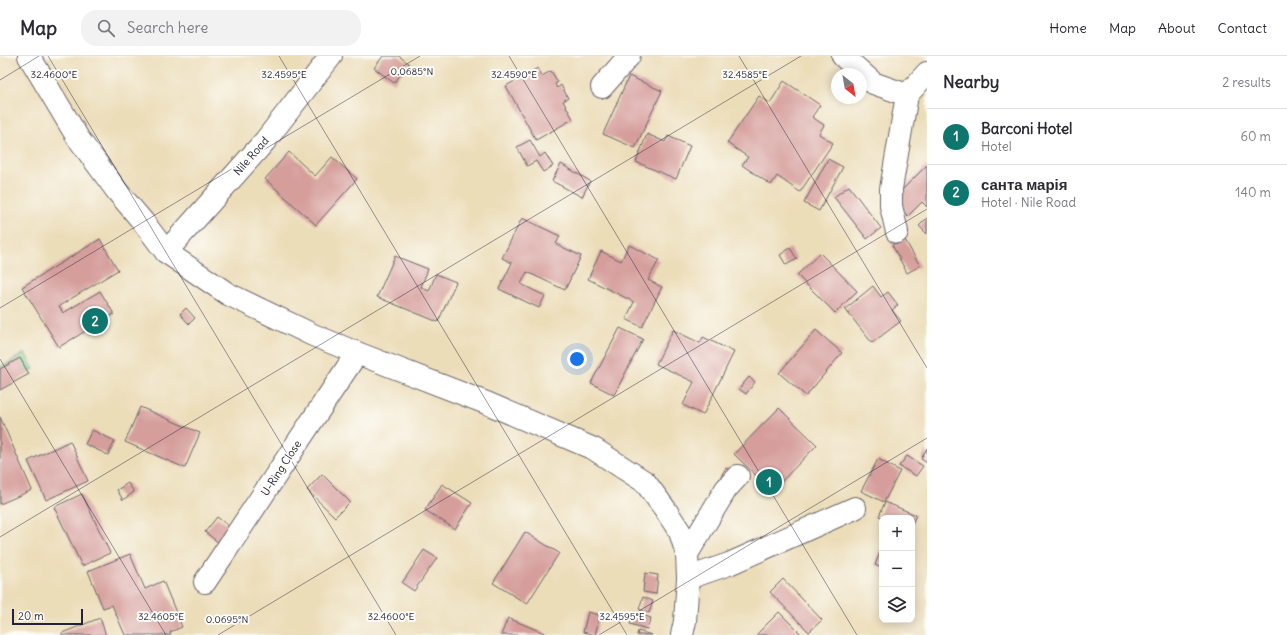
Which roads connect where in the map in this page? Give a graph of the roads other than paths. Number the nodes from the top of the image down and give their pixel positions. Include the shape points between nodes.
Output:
1 (29, 56) edge
2 (331, 56) edge
3 (628, 56) edge
4 (843, 56) edge
5 (927, 73) edge
6 (602, 87) dead end
7 (907, 95) junction
8 (897, 232) dead end
9 (166, 252) junction
10 (356, 353) junction
11 (738, 476) dead end
12 (855, 508) dead end
13 (687, 554) junction
14 (688, 578) junction
15 (205, 582) dead end
16 (682, 635) edge

1 - 9 street via 78,138
2 - 9 street, Nile Road via 265,141
3 - 6 street
4 - 7 street via 873,82
5 - 7 street
7 - 8 street via 891,190 890,206
9 - 10 street via 228,294
10 - 13 street via 489,404 594,449 644,482 666,509 680,532
10 - 15 street, U-Ring Close
11 - 13 street via 726,489
12 - 14 street via 729,564
13 - 14 street
14 - 16 street via 686,621

